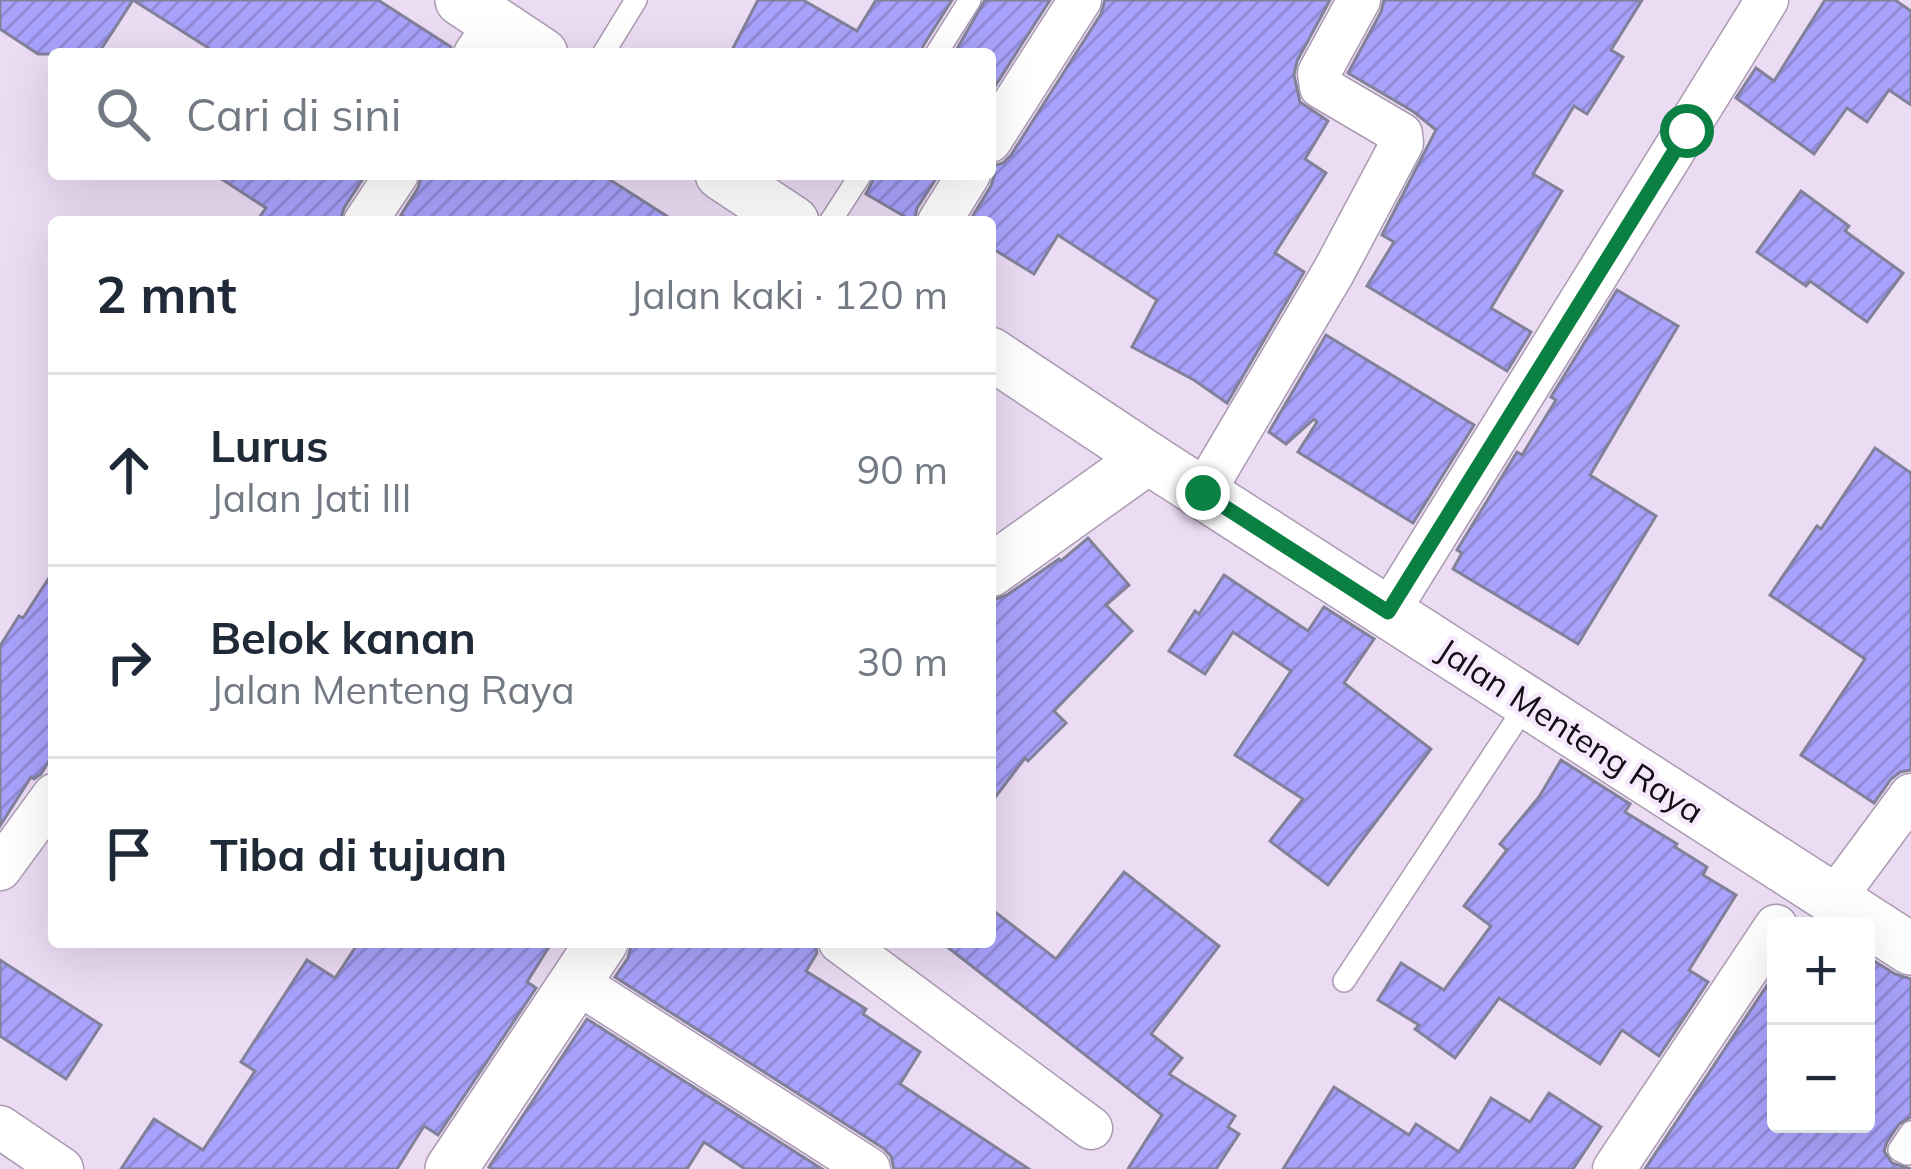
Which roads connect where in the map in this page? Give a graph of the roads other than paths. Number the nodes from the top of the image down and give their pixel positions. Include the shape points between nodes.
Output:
1 (636, 0) edge
2 (970, 0) edge
3 (1080, 0) edge
4 (1359, 0) edge
5 (1767, 0) edge
6 (477, 26) edge
7 (528, 48) edge
8 (606, 48) edge
9 (940, 48) edge
10 (996, 132) edge
11 (393, 180) edge
12 (730, 180) edge
13 (856, 180) edge
14 (965, 180) edge
15 (369, 216) edge
16 (785, 216) edge
17 (834, 216) edge
18 (942, 216) edge
19 (996, 357) edge
20 (1148, 458) junction
21 (1203, 493) junction
22 (996, 567) edge
23 (1388, 612) junction
24 (1528, 703) junction
25 (1911, 794) edge
26 (48, 803) edge
27 (0, 869) edge
28 (1820, 890) junction
29 (1787, 917) edge
30 (1767, 940) edge
31 (848, 948) edge
32 (1911, 949) edge
33 (589, 962) edge
34 (1344, 981) dead end
35 (0, 1127) edge
36 (1091, 1128) dead end
37 (62, 1169) edge
38 (452, 1169) edge
39 (869, 1169) edge
40 (1614, 1169) edge

1 - 8 lane
2 - 9 lane
3 - 10 street
4 - 21 street via 1318,80 1401,134 1402,143
5 - 23 street
6 - 7 street
11 - 15 street
12 - 16 street
13 - 17 lane
14 - 18 street
19 - 20 street, Jalan Menteng Raya
20 - 21 street, Jalan Menteng Raya
20 - 22 street
21 - 23 street, Jalan Menteng Raya
23 - 24 street, Jalan Menteng Raya
24 - 28 street, Jalan Menteng Raya
24 - 34 lane
25 - 28 street
26 - 27 street
28 - 29 street
28 - 32 street, Jalan Menteng Raya
30 - 40 street
31 - 36 street
33 - 38 street
33 - 39 street
35 - 37 street

